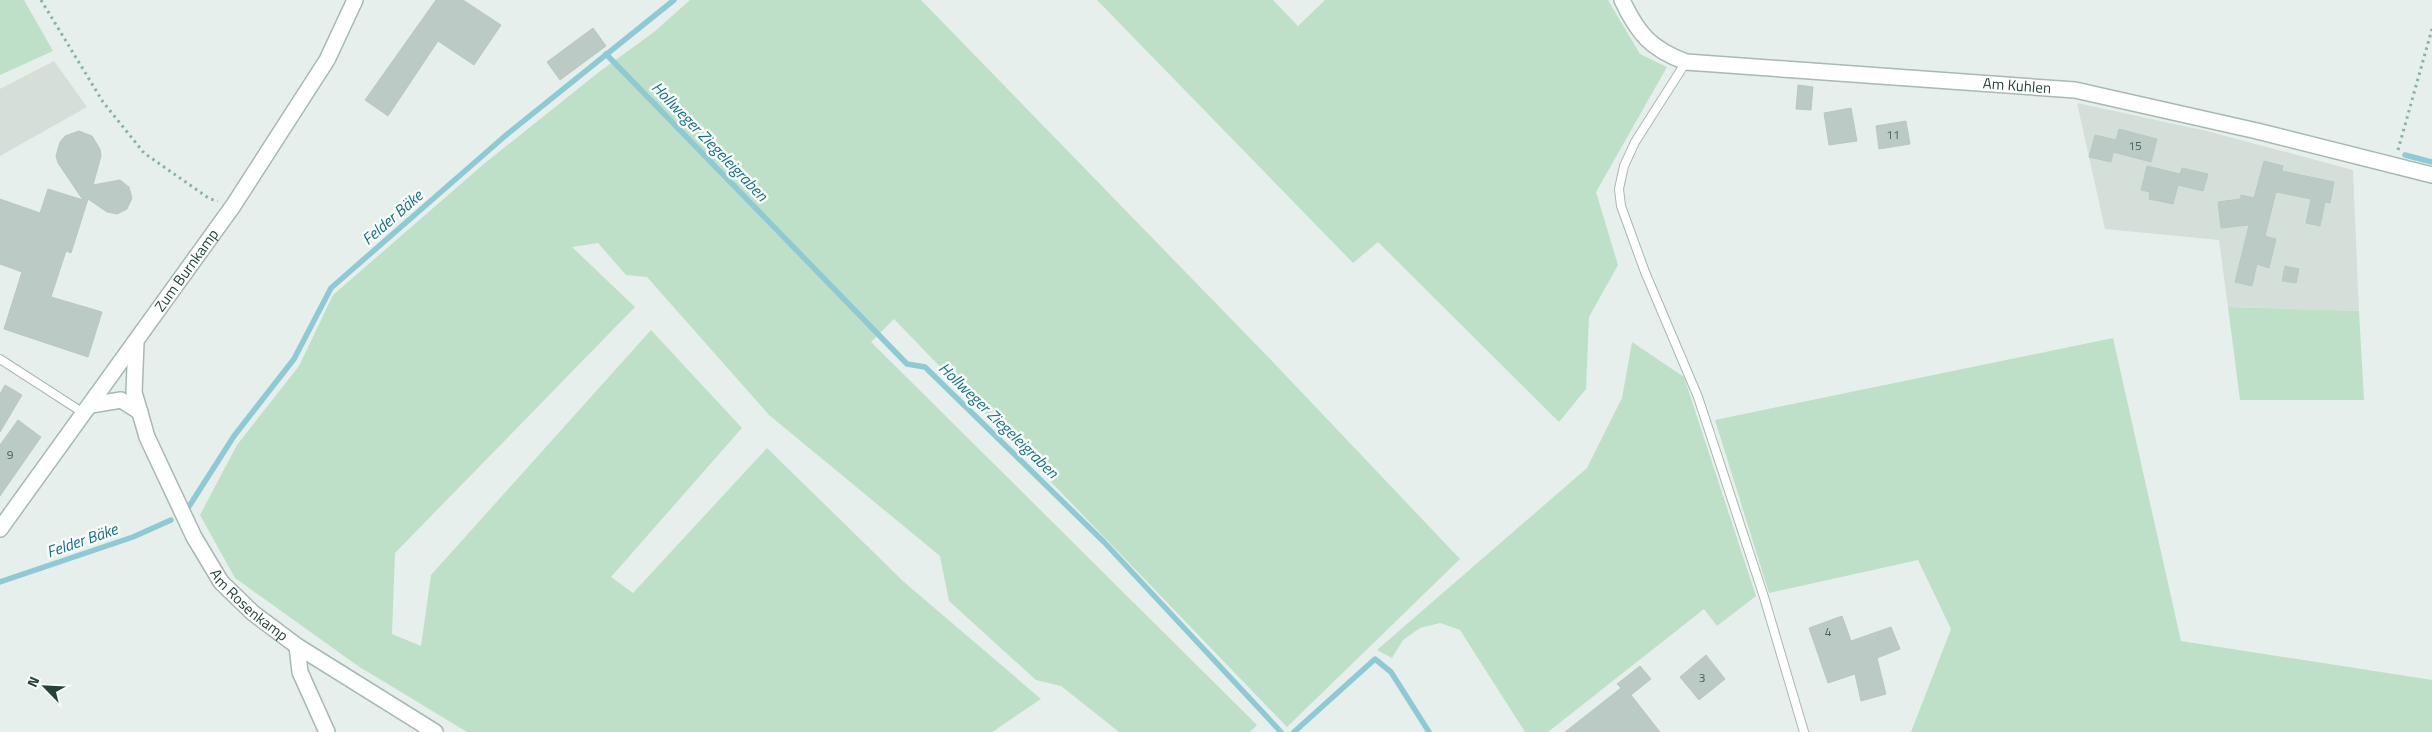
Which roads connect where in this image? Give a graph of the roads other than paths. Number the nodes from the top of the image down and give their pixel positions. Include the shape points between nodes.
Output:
1 (355, 0) edge
2 (1622, 0) edge
3 (1686, 62) junction
4 (2432, 175) edge
5 (136, 342) junction
6 (0, 360) edge
7 (88, 409) junction
8 (140, 412) junction
9 (0, 529) edge
10 (297, 646) junction
11 (327, 732) edge
12 (435, 732) edge
13 (1804, 732) edge

1 - 5 street, Zum Burnkamp via 327,60 233,206
2 - 3 street, Am Kuhlen via 1630,18 1649,42 1664,54
3 - 4 street, Am Kuhlen via 2075,90
3 - 13 lane via 1635,142 1624,166 1619,189 1621,206 1698,397 1764,597
5 - 7 street, Zum Burnkamp
5 - 8 street, Am Rosenkamp via 134,392
6 - 7 lane
7 - 8 street via 121,400
7 - 9 street, Zum Burnkamp
8 - 10 street, Am Rosenkamp via 147,437 176,500 221,582 252,613
10 - 11 street via 300,672
10 - 12 street, Am Rosenkamp

